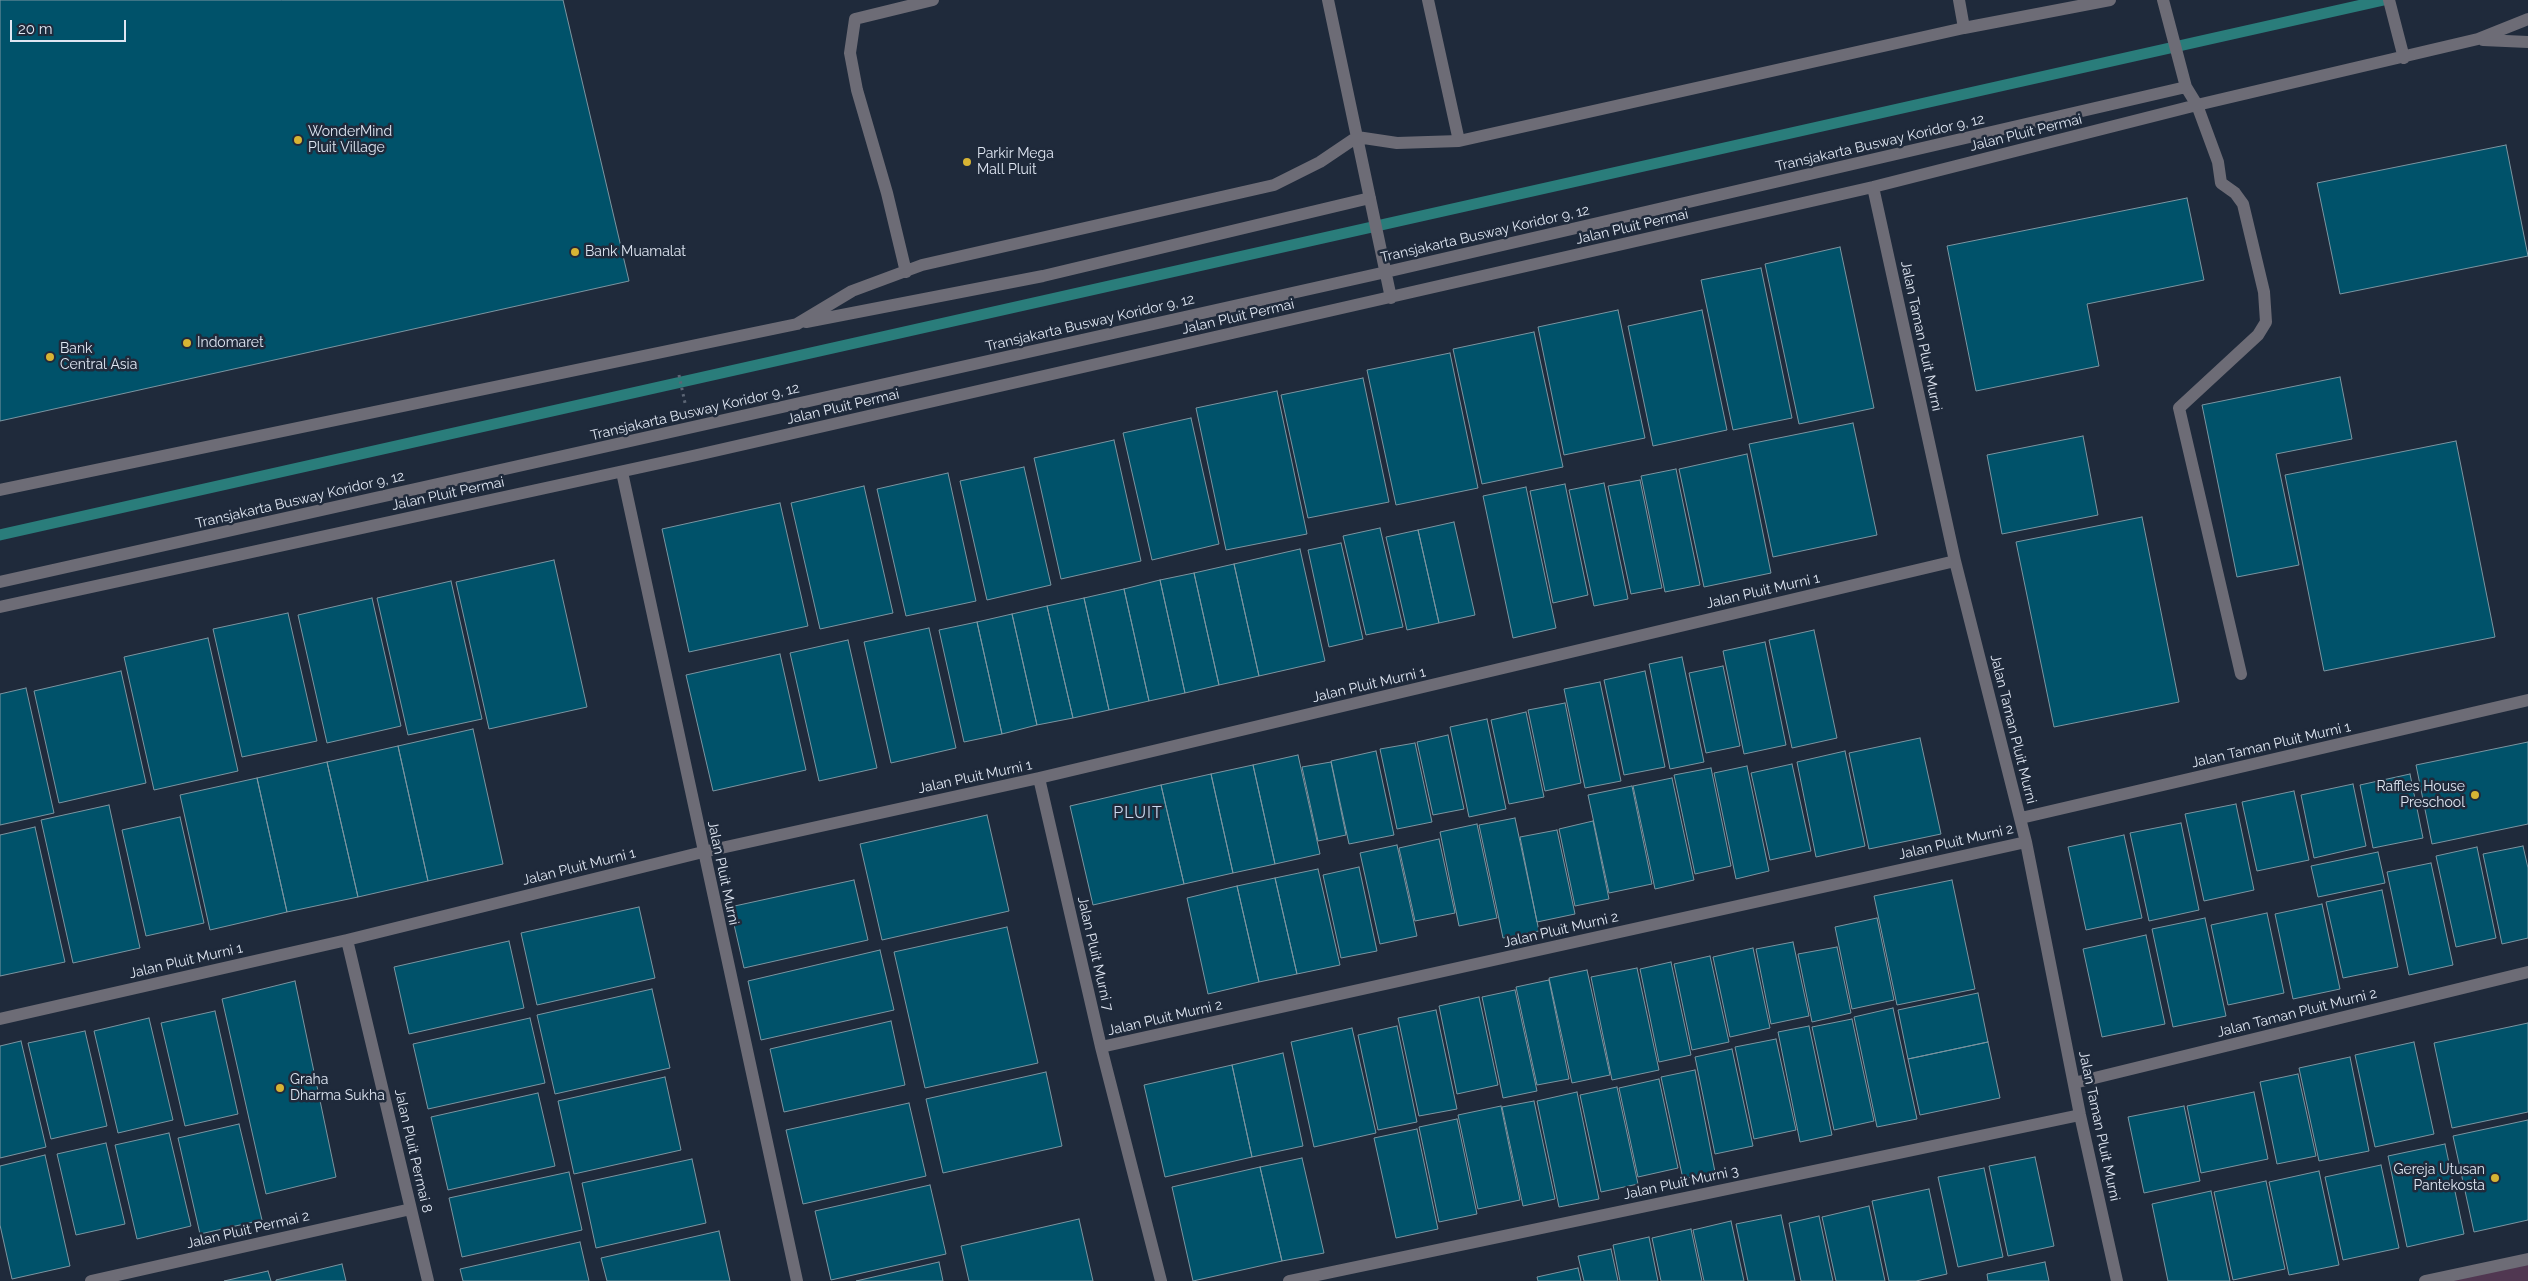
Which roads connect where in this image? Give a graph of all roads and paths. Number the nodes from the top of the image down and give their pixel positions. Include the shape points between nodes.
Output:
1 (933, 0) edge
2 (1328, 0) edge
3 (1428, 0) edge
4 (1959, 0) edge
5 (2110, 0) edge
6 (2163, 0) edge
7 (2389, 0) edge
8 (2528, 19) edge
9 (1964, 28) junction
10 (2478, 39) junction
11 (2528, 42) edge
12 (2404, 58) junction
13 (2184, 82) junction
14 (2197, 105) junction
15 (1357, 137) junction
16 (1459, 142) junction
17 (1873, 187) junction
18 (1370, 198) junction
19 (906, 272) junction
20 (1386, 272) junction
21 (1391, 298) junction
22 (797, 324) junction
23 (677, 366) dead end
24 (687, 411) dead end
25 (622, 472) junction
26 (0, 490) edge
27 (1955, 561) junction
28 (0, 582) edge
29 (0, 607) edge
30 (2241, 674) dead end
31 (2528, 700) edge
32 (1039, 778) junction
33 (2020, 818) junction
34 (2026, 842) junction
35 (703, 852) junction
36 (347, 940) junction
37 (2528, 972) edge
38 (0, 1019) edge
39 (1101, 1047) junction
40 (2074, 1083) junction
41 (2080, 1115) junction
42 (411, 1209) junction
43 (2528, 1259) edge
44 (91, 1281) edge
45 (428, 1281) edge
46 (797, 1281) edge
47 (1161, 1281) edge
48 (1289, 1281) edge
49 (2117, 1281) edge
50 (2425, 1281) edge

1 - 19 street via 855,19 850,53
2 - 15 street
3 - 16 street
4 - 9 street
5 - 9 street
6 - 13 street
7 - 12 street
8 - 10 street
9 - 16 street
10 - 11 street
10 - 12 street, Jalan Pluit Permai
12 - 14 street, Jalan Pluit Permai
13 - 14 street
13 - 20 street, Transjakarta Busway Koridor 9, 12
14 - 17 street, Jalan Pluit Permai
14 - 30 street via 2218,162 2221,183 2243,204 2264,292 2266,322 2258,335 2179,408
15 - 16 street via 1397,143
15 - 18 street
15 - 19 street via 1320,162 1274,185
17 - 21 street, Jalan Pluit Permai
17 - 27 street, Jalan Taman Pluit Murni
18 - 20 street
18 - 22 street via 1043,276
19 - 22 street via 852,291
20 - 21 street
20 - 28 street, Transjakarta Busway Koridor 9, 12
21 - 25 street, Jalan Pluit Permai
22 - 26 street
23 - 24 path
25 - 29 street, Jalan Pluit Permai
25 - 35 street, Jalan Pluit Murni
27 - 32 street, Jalan Pluit Murni 1
27 - 33 street, Jalan Taman Pluit Murni
31 - 33 street, Jalan Taman Pluit Murni 1
32 - 35 street, Jalan Pluit Murni 1
32 - 39 street, Jalan Pluit Murni 7
33 - 34 street, Jalan Taman Pluit Murni
34 - 39 street, Jalan Pluit Murni 2
34 - 40 street, Jalan Taman Pluit Murni
35 - 36 street, Jalan Pluit Murni 1
35 - 46 street, Jalan Pluit Murni
36 - 38 street, Jalan Pluit Murni 1
36 - 42 street, Jalan Pluit Permai 8
37 - 40 street, Jalan Taman Pluit Murni 2
39 - 47 street, Jalan Pluit Murni 7
40 - 41 street, Jalan Taman Pluit Murni
41 - 48 street, Jalan Pluit Murni 3
41 - 49 street, Jalan Taman Pluit Murni
42 - 44 street, Jalan Pluit Permai 2
42 - 45 street, Jalan Pluit Permai 8
43 - 50 street

